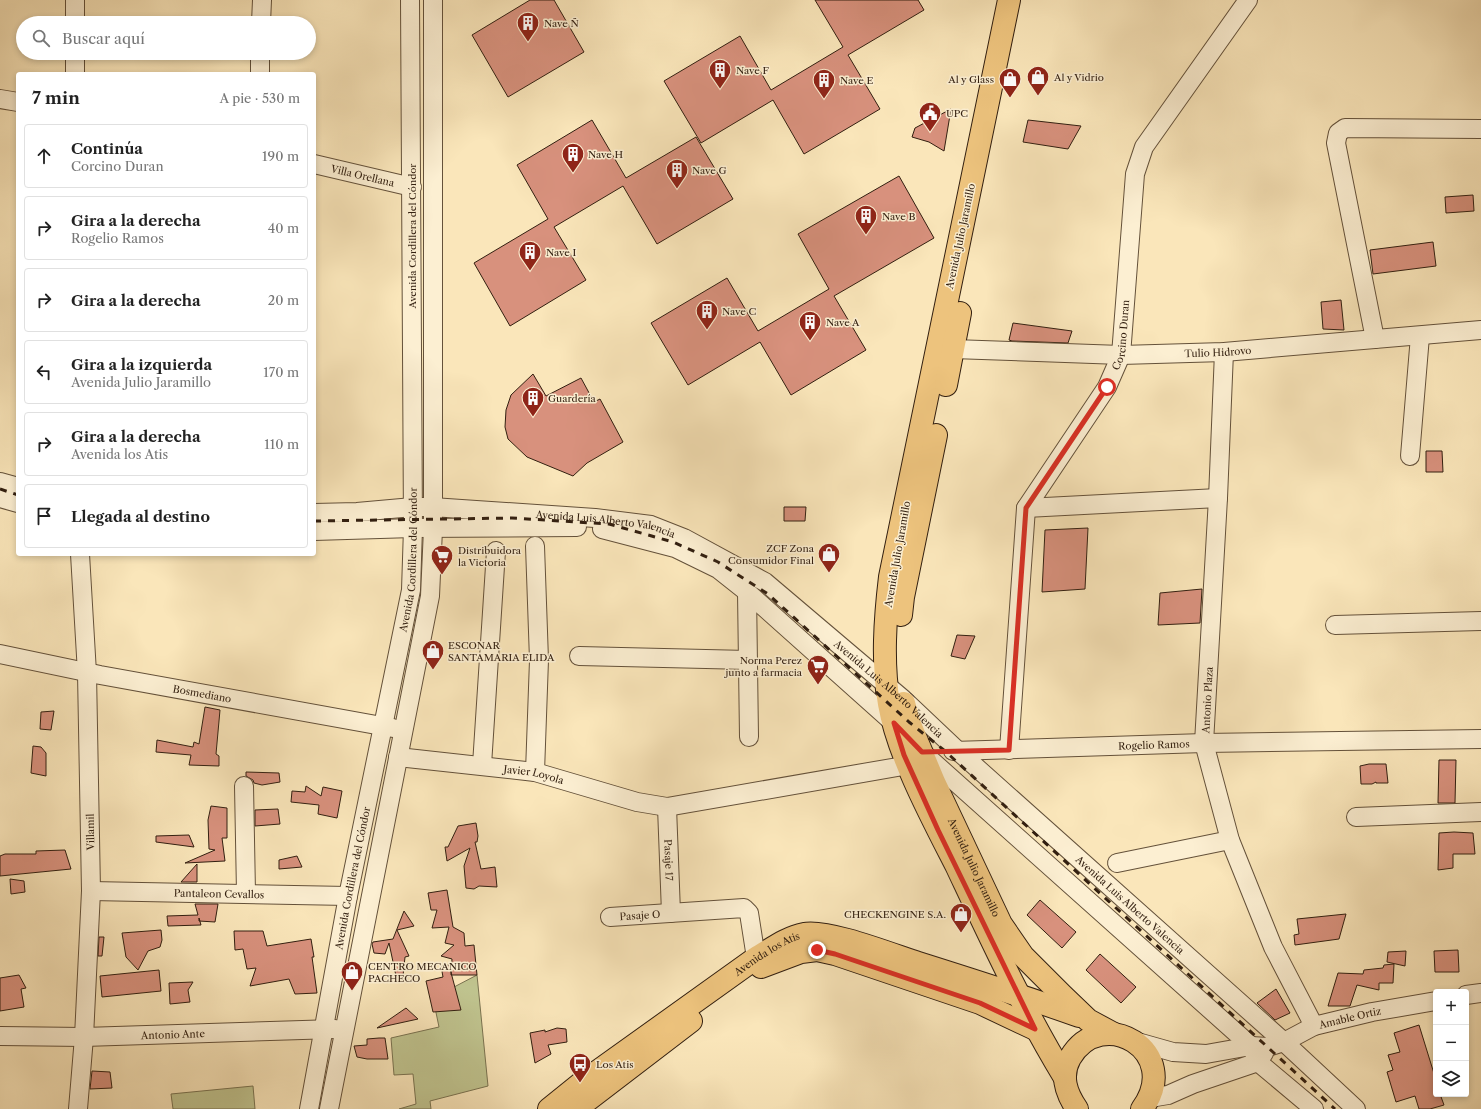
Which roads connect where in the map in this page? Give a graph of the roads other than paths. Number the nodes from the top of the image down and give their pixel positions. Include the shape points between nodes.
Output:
1 (75, 0) edge
2 (262, 0) edge
3 (410, 0) edge
4 (433, 0) edge
5 (1008, 0) edge
6 (1023, 0) edge
7 (1248, 0) edge
8 (75, 16) edge
9 (261, 16) edge
10 (75, 60) edge
11 (260, 60) edge
12 (75, 72) edge
13 (260, 72) edge
14 (0, 99) edge
15 (16, 102) edge
16 (1481, 129) edge
17 (316, 164) edge
18 (412, 187) junction
19 (1481, 330) edge
20 (1420, 336) junction
21 (1375, 339) junction
22 (953, 349) junction
23 (1224, 352) junction
24 (1120, 356) junction
25 (1410, 456) dead end
26 (0, 482) edge
27 (16, 486) edge
28 (0, 498) edge
29 (1218, 498) junction
30 (16, 502) edge
31 (413, 506) junction
32 (432, 507) junction
33 (1026, 508) junction
34 (316, 513) edge
35 (413, 528) junction
36 (433, 529) junction
37 (316, 530) edge
38 (535, 546) dead end
39 (496, 551) dead end
40 (80, 556) edge
41 (747, 592) junction
42 (1481, 621) edge
43 (1335, 625) dead end
44 (0, 654) edge
45 (579, 656) dead end
46 (748, 660) junction
47 (88, 673) junction
48 (895, 693) junction
49 (894, 723) junction
50 (382, 726) junction
51 (404, 731) junction
52 (749, 738) dead end
53 (1481, 739) edge
54 (1204, 743) junction
55 (1009, 750) junction
56 (958, 751) junction
57 (398, 756) junction
58 (916, 759) junction
59 (482, 765) junction
60 (535, 772) junction
61 (244, 786) dead end
62 (667, 807) junction
63 (1481, 812) edge
64 (1356, 817) dead end
65 (1230, 840) junction
66 (1117, 863) dead end
67 (91, 891) junction
68 (246, 893) junction
69 (348, 896) junction
70 (671, 913) junction
71 (610, 917) dead end
72 (756, 958) junction
73 (1481, 993) edge
74 (1018, 994) junction
75 (1469, 995) edge
76 (1433, 1002) edge
77 (1088, 1020) junction
78 (1314, 1026) junction
79 (346, 1028) junction
80 (1035, 1029) junction
81 (324, 1031) junction
82 (1114, 1034) junction
83 (0, 1036) edge
84 (84, 1037) junction
85 (1134, 1041) junction
86 (1266, 1049) junction
87 (1065, 1078) junction
88 (1146, 1103) edge
89 (78, 1109) edge
90 (309, 1109) edge
91 (329, 1109) edge
92 (549, 1109) edge
93 (576, 1109) edge
94 (1077, 1109) edge
95 (1314, 1109) edge
96 (1356, 1109) edge

1 - 8 street
2 - 9 street
3 - 18 street, Avenida Cordillera del Cóndor
4 - 32 street, Avenida Cordillera del Cóndor
5 - 48 main road, Avenida Julio Jaramillo via 890,577 885,618
6 - 22 main road, Avenida Julio Jaramillo
7 - 24 street, Corcino Duran via 1144,147 1135,174
10 - 12 street
11 - 13 street
14 - 15 street
16 - 21 street via 1345,128 1338,133 1336,143
17 - 18 street, Villa Orellana
18 - 31 street, Avenida Cordillera del Cóndor
19 - 20 street, Tulio Hidrovo
20 - 21 street, Tulio Hidrovo
20 - 25 street
21 - 23 street, Tulio Hidrovo
22 - 24 street, Tulio Hidrovo
22 - 48 main road, Avenida Julio Jaramillo via 903,596
23 - 24 street, Tulio Hidrovo
23 - 29 street, Antonio Plaza
24 - 33 street, Corcino Duran via 1107,387
26 - 27 street
28 - 30 street
29 - 33 street
29 - 54 street, Antonio Plaza
31 - 32 street, Avenida Luis Alberto Valencia
31 - 34 street, Avenida Luis Alberto Valencia
31 - 35 street, Avenida Cordillera del Cóndor
32 - 36 street, Avenida Cordillera del Cóndor
32 - 48 street, Avenida Luis Alberto Valencia via 595,518 651,525 684,538 765,582
33 - 55 street, Corcino Duran
35 - 36 street, Avenida Luis Alberto Valencia
35 - 37 street, Avenida Luis Alberto Valencia
35 - 50 street, Avenida Cordillera del Cóndor via 411,590
36 - 41 street, Avenida Luis Alberto Valencia via 594,527 675,548 718,569
36 - 51 street, Avenida Cordillera del Cóndor via 430,596
38 - 60 street via 539,660
39 - 59 street
40 - 47 street, Villamil
41 - 46 street
41 - 49 street, Avenida Luis Alberto Valencia
42 - 43 street
44 - 47 street, Bosmediano
45 - 46 street
46 - 52 street
47 - 50 street, Bosmediano
47 - 67 street, Villamil
48 - 49 main road, Avenida Julio Jaramillo via 889,704
48 - 56 street, Avenida Luis Alberto Valencia
48 - 58 main road, Avenida Julio Jaramillo via 909,722
49 - 58 main road, Avenida Julio Jaramillo
50 - 51 street, Bosmediano
50 - 69 street, Avenida Cordillera del Cóndor
51 - 57 street, Avenida Cordillera del Cóndor
53 - 54 street, Rogelio Ramos
54 - 55 street, Rogelio Ramos
54 - 65 street, Antonio Plaza
55 - 56 street, Rogelio Ramos
56 - 58 street, Rogelio Ramos
56 - 86 street, Avenida Luis Alberto Valencia
57 - 59 street, Javier Loyola
57 - 79 street, Avenida Cordillera del Cóndor
58 - 62 street, Javier Loyola
58 - 74 main road, Avenida Julio Jaramillo via 938,830
58 - 77 main road, Avenida Julio Jaramillo via 1001,924 1023,956
58 - 86 street, Avenida Luis Alberto Valencia
59 - 60 street, Javier Loyola
60 - 62 street, Javier Loyola via 637,802
61 - 68 street
62 - 70 street, Pasaje 17
63 - 64 street
65 - 66 street
65 - 78 street, Antonio Plaza via 1273,947
67 - 68 street, Pantaleon Cevallos
67 - 84 street, Villamil
68 - 69 street, Pantaleon Cevallos
69 - 81 street, Avenida Cordillera del Cóndor
70 - 71 street, Pasaje O
70 - 72 street, Pasaje O via 744,908 749,913
72 - 74 main road, Avenida los Atis via 804,934 823,934
72 - 92 main road, Avenida los Atis
73 - 75 street
74 - 77 main road, Avenida los Atis
74 - 80 main road, Avenida Julio Jaramillo
76 - 78 street, Amable Ortiz via 1372,1012
77 - 82 main road, Avenida Julio Jaramillo
78 - 86 street, Amable Ortiz
79 - 81 street, Antonio Ante
79 - 91 street, Avenida Cordillera del Cóndor
80 - 87 main road, Avenida Julio Jaramillo
80 - 93 main road, Avenida los Atis via 980,1003 835,954 817,950 801,952 762,967
81 - 84 street, Antonio Ante
81 - 90 street, Avenida Cordillera del Cóndor
82 - 85 main road, Avenida Julio Jaramillo
82 - 87 main road via 1099,1035 1075,1050 1067,1063
83 - 84 street, Antonio Ante
84 - 89 street, Villamil
85 - 86 street, Amable Ortiz via 1173,1052 1206,1054
85 - 88 main road via 1146,1052 1153,1066 1154,1082
86 - 88 street, Amable Ortiz
86 - 95 street, Avenida Luis Alberto Valencia
86 - 96 street, Avenida Luis Alberto Valencia
87 - 94 main road via 1068,1095

